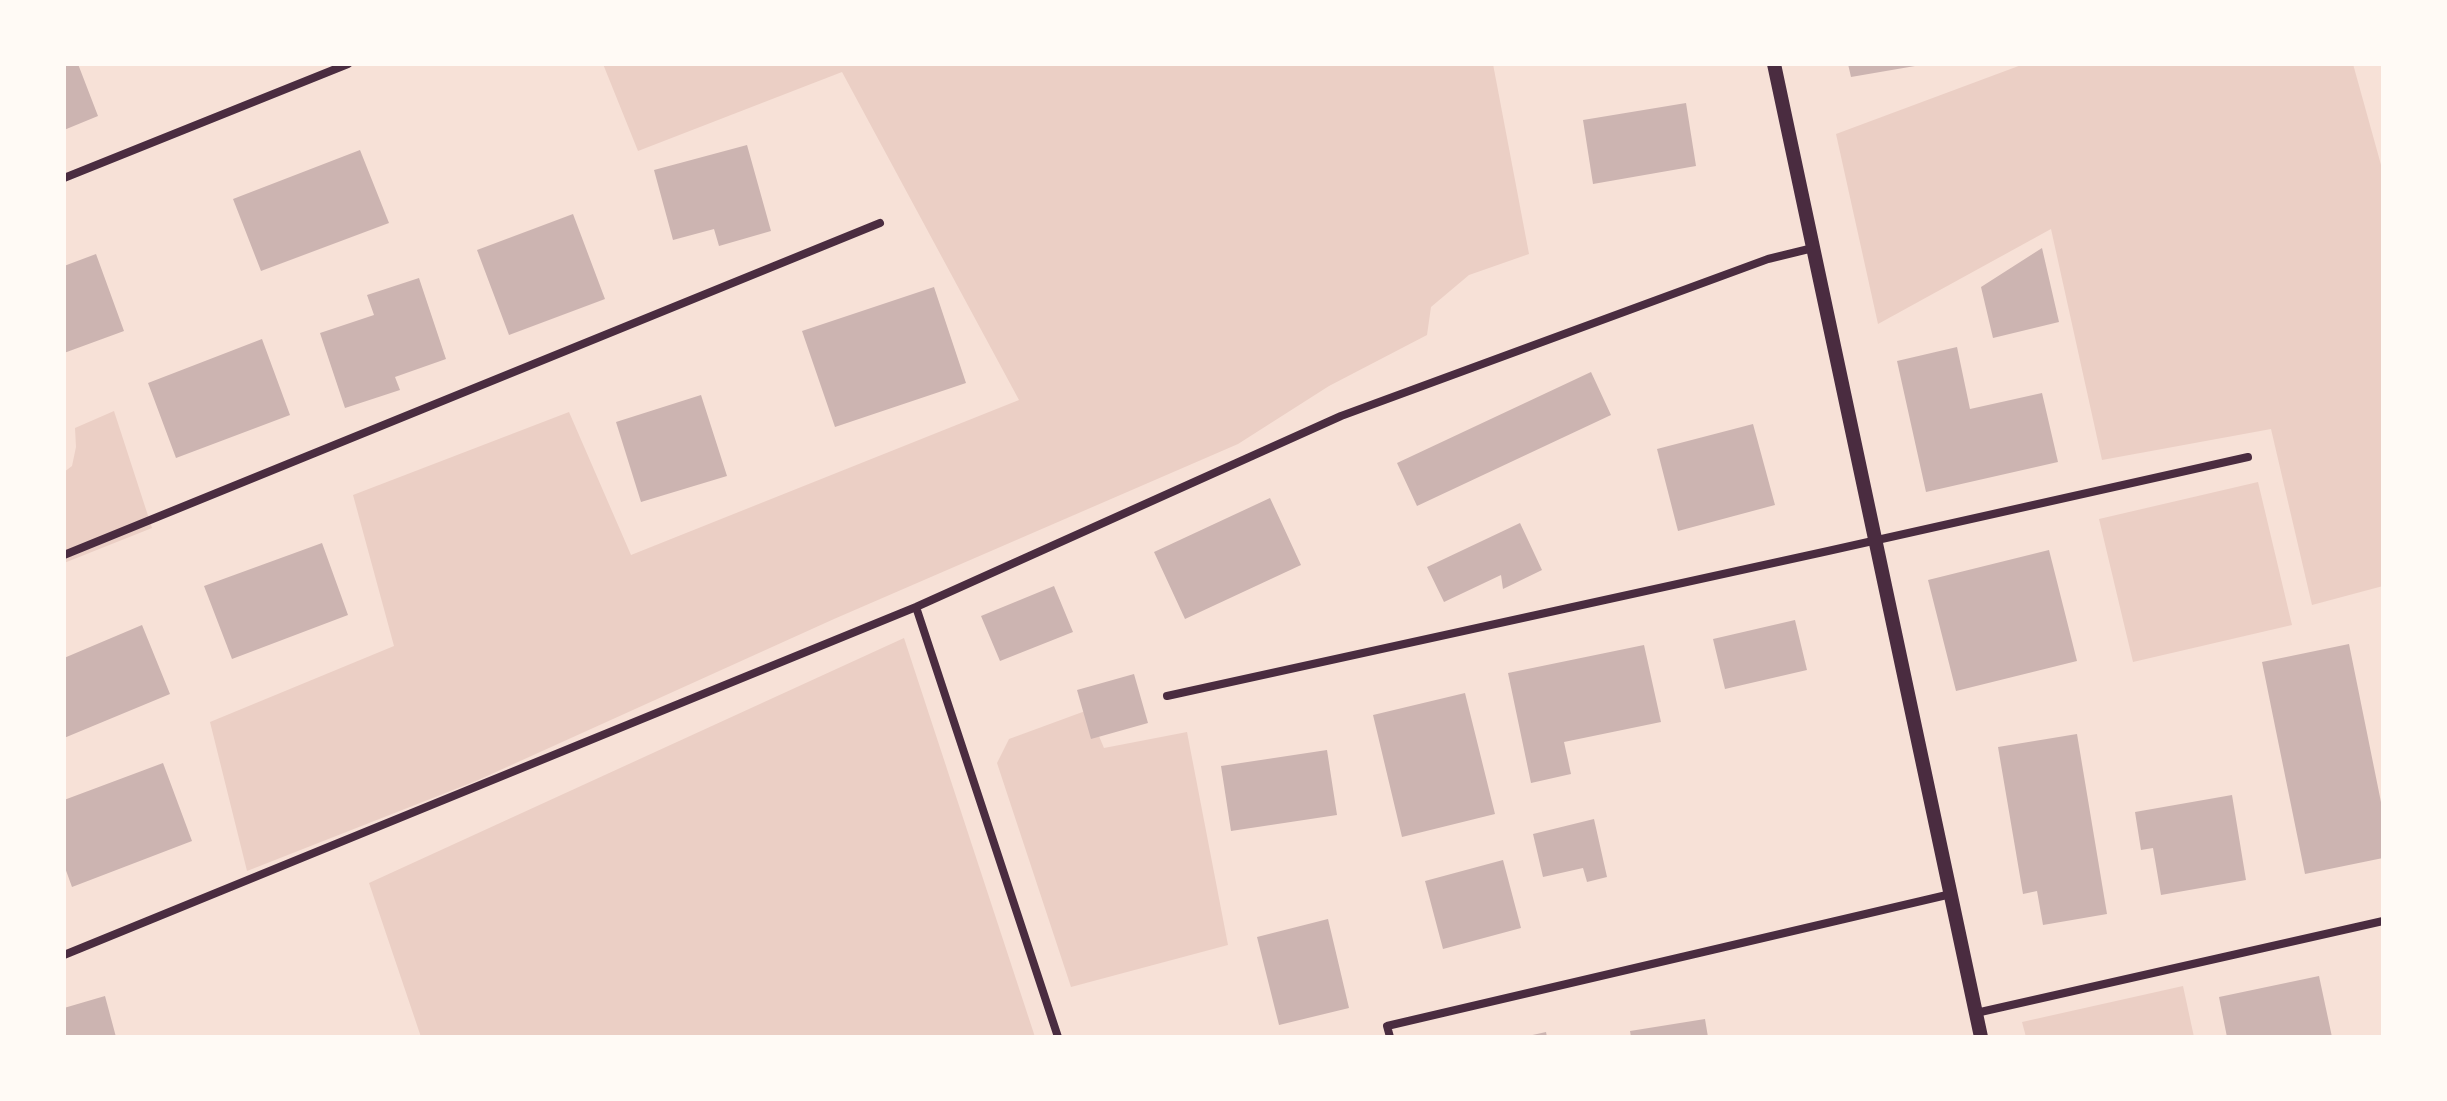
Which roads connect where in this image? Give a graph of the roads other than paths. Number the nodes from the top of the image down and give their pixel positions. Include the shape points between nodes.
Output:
1 (348, 64) edge
2 (1774, 64) edge
3 (64, 178) edge
4 (880, 223) dead end
5 (1813, 248) junction
6 (2248, 457) dead end
7 (1875, 541) junction
8 (64, 555) edge
9 (916, 607) junction
10 (1167, 696) dead end
11 (1951, 894) junction
12 (2383, 921) edge
13 (64, 955) edge
14 (1976, 1013) junction
15 (1058, 1037) edge
16 (1390, 1037) edge
17 (1981, 1037) edge

1 - 3 street
2 - 5 street
4 - 8 street
5 - 7 street
5 - 9 street via 1768,259 1341,416
6 - 7 street
7 - 10 street
7 - 11 street
9 - 13 street
9 - 15 street
11 - 14 street
11 - 16 street via 1387,1026
12 - 14 street
14 - 17 street

